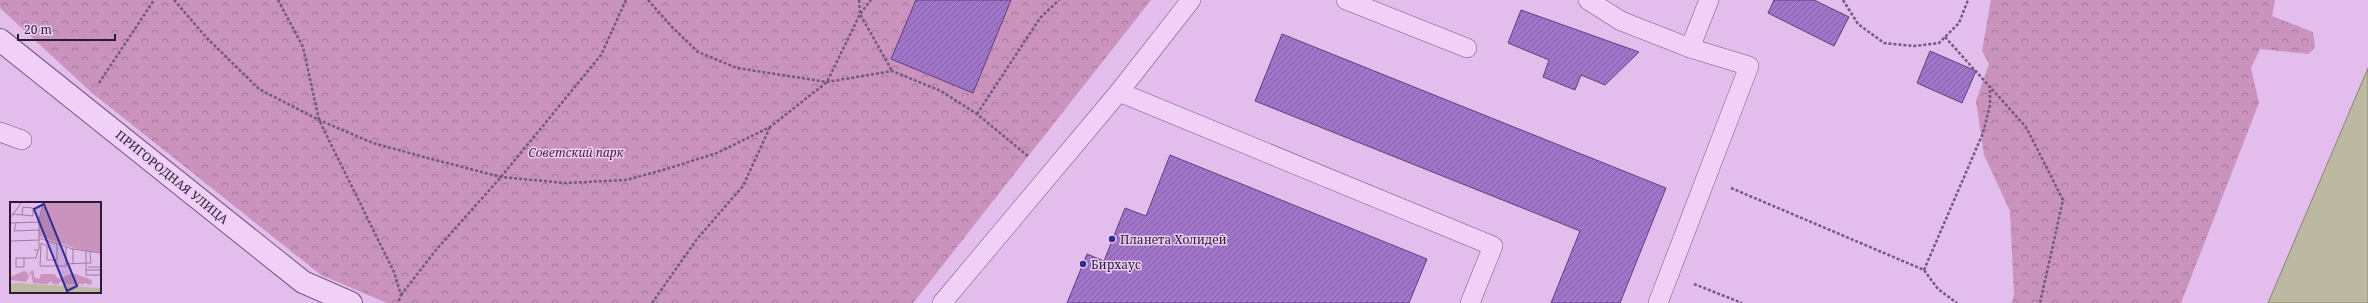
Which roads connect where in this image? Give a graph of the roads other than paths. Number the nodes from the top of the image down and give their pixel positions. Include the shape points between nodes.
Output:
1 (1191, 0) edge
2 (1346, 0) edge
3 (1588, 0) edge
4 (1709, 0) edge
5 (0, 40) edge
6 (1467, 48) dead end
7 (1690, 48) junction
8 (1119, 92) junction
9 (0, 132) edge
10 (22, 140) dead end
11 (351, 303) edge
12 (942, 303) edge
13 (1470, 303) edge
14 (1658, 303) edge

1 - 8 lane
2 - 6 lane
3 - 7 lane via 1621,21
4 - 7 lane
5 - 11 street, ПРИГОРОДНАЯ УЛИЦА via 303,282
7 - 14 lane via 1749,66
8 - 12 lane
8 - 13 lane via 1493,246
9 - 10 lane

